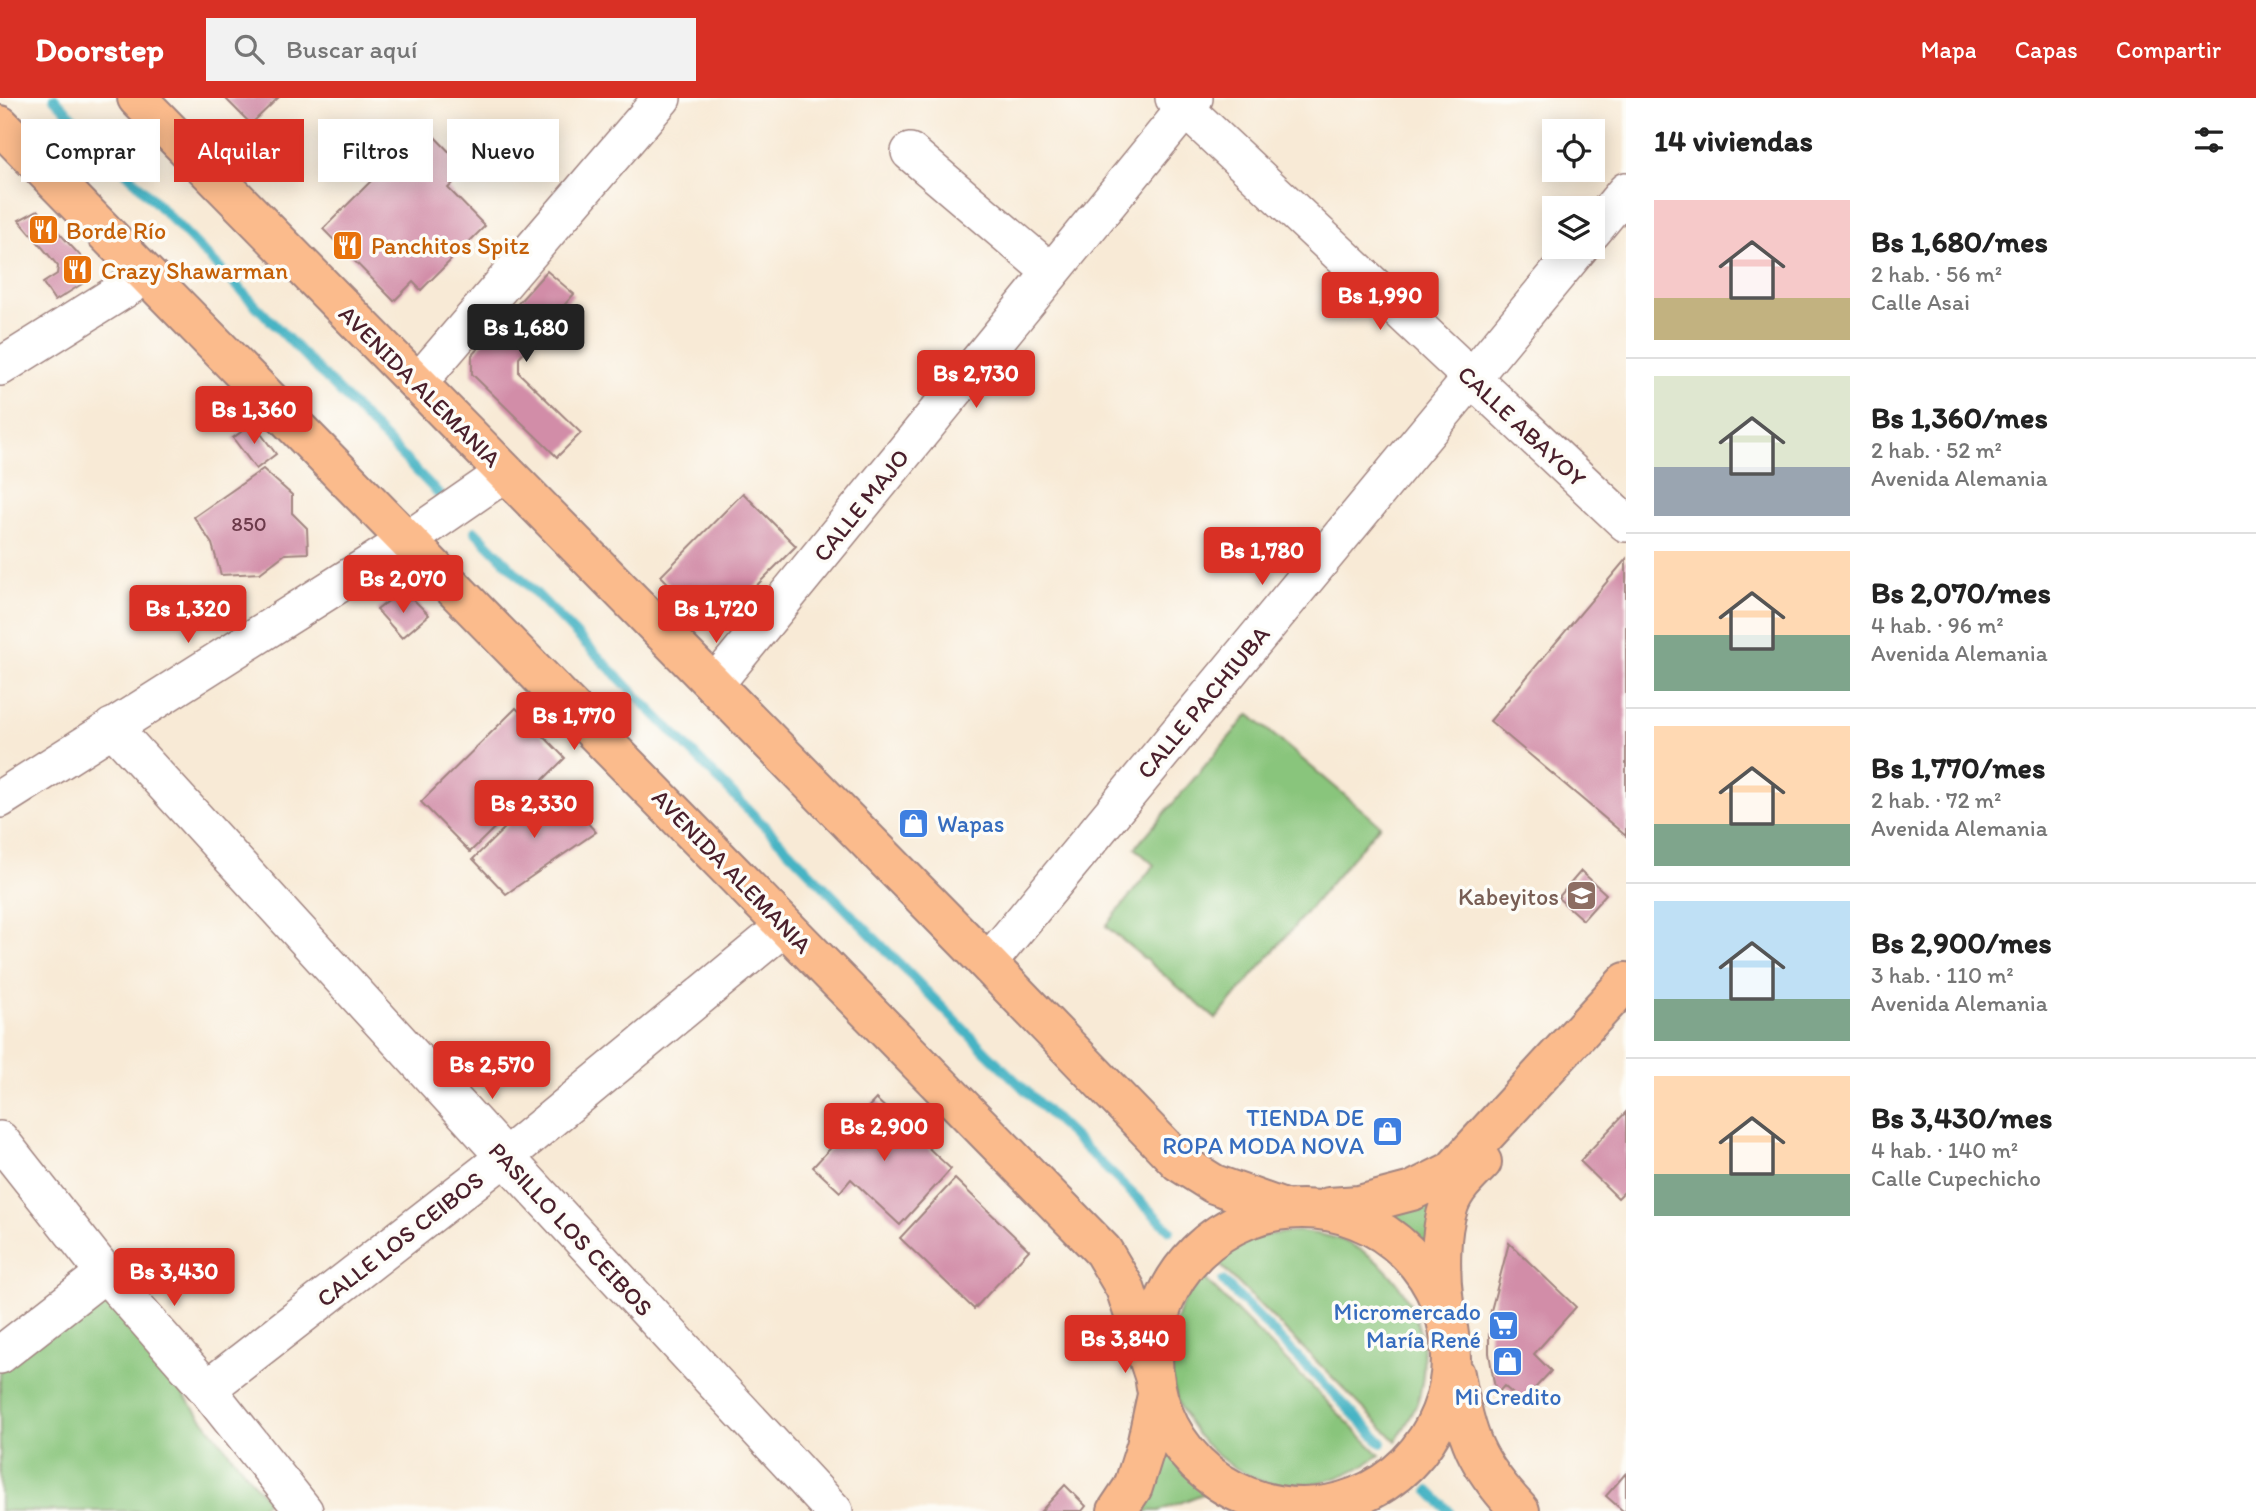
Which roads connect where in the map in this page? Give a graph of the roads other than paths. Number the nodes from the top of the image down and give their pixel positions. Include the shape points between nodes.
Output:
1 (137, 98) edge
2 (662, 98) edge
3 (1185, 102) edge
4 (0, 125) edge
5 (910, 152) dead end
6 (1626, 191) edge
7 (1605, 216) edge
8 (1570, 259) edge
9 (1051, 272) junction
10 (147, 275) junction
11 (0, 368) edge
12 (1471, 379) junction
13 (417, 384) junction
14 (505, 473) junction
15 (1626, 523) edge
16 (408, 540) junction
17 (714, 685) junction
18 (112, 727) junction
19 (0, 799) edge
20 (786, 926) junction
21 (988, 964) junction
22 (1626, 982) edge
23 (1626, 1011) edge
24 (0, 1140) edge
25 (505, 1157) junction
26 (1294, 1209) junction
27 (104, 1273) junction
28 (1449, 1340) junction
29 (0, 1355) edge
30 (1156, 1385) junction
31 (207, 1389) junction
32 (293, 1507) edge
33 (1304, 1509) edge
34 (834, 1511) edge
35 (1117, 1511) edge
36 (1226, 1511) edge
37 (1520, 1511) edge

1 - 13 main road, AVENIDA ALEMANIA
2 - 13 street
3 - 9 street, CALLE MAJO
3 - 12 street, CALLE ABAYOY
4 - 10 main road, AVENIDA ALEMANIA
5 - 9 street
6 - 7 street
8 - 12 street, CALLE PACHIUBA
9 - 17 street, CALLE MAJO
10 - 11 street
10 - 16 main road, AVENIDA ALEMANIA
12 - 15 street, CALLE ABAYOY
12 - 21 street, CALLE PACHIUBA
13 - 14 main road, AVENIDA ALEMANIA
14 - 16 street
14 - 17 main road, AVENIDA ALEMANIA
16 - 18 street
16 - 20 main road, AVENIDA ALEMANIA
17 - 21 main road, AVENIDA ALEMANIA
18 - 19 street
18 - 25 street, PASILLO LOS CEIBOS
20 - 25 street, CALLE LOS CEIBOS
20 - 30 main road, AVENIDA ALEMANIA via 1102,1251 1125,1288
21 - 26 main road, AVENIDA ALEMANIA via 1179,1162 1214,1184
22 - 26 main road via 1452,1171 1412,1191 1359,1205
23 - 28 main road via 1463,1182 1449,1206 1441,1286
24 - 27 street
25 - 31 street, CALLE LOS CEIBOS
25 - 34 street, PASILLO LOS CEIBOS
26 - 28 main road via 1344,1214 1380,1229 1411,1255 1434,1289
26 - 30 main road via 1240,1222 1201,1248 1172,1286 1156,1330
27 - 29 street
27 - 31 street
28 - 33 main road via 1446,1397 1429,1437 1401,1471 1358,1497
28 - 37 main road via 1471,1443 1482,1465
30 - 33 main road, AVENIDA ALEMANIA via 1170,1429 1191,1459 1218,1483 1251,1499
30 - 35 main road via 1146,1446 1133,1487
31 - 32 street
33 - 36 main road

